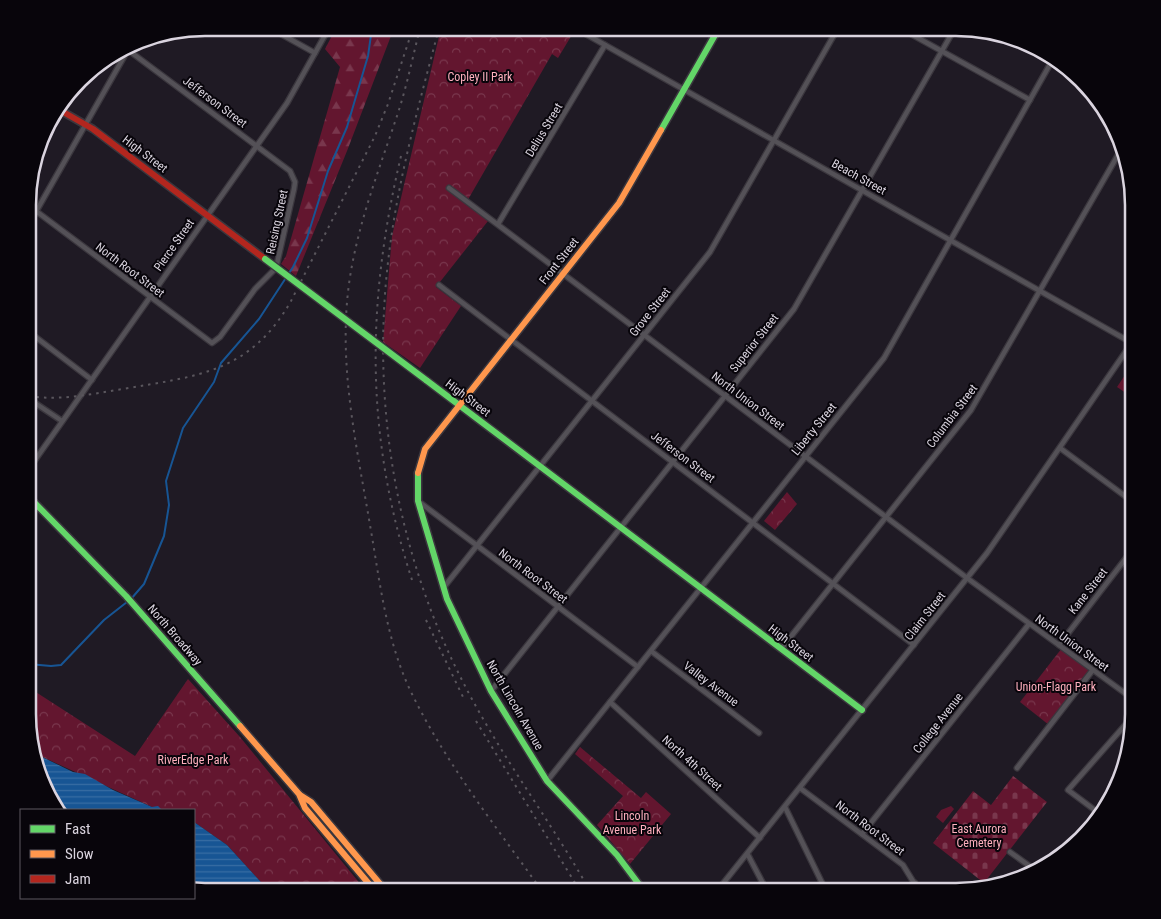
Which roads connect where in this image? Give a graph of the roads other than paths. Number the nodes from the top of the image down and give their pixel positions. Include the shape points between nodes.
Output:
1 (286, 37) edge
2 (324, 37) edge
3 (591, 37) edge
4 (714, 37) edge
5 (833, 37) edge
6 (916, 37) edge
7 (950, 37) edge
8 (605, 45) junction
9 (942, 51) junction
10 (134, 53) edge
11 (315, 53) junction
12 (124, 57) edge
13 (1050, 65) edge
14 (684, 89) junction
15 (1030, 100) junction
16 (64, 112) edge
17 (85, 124) junction
18 (774, 140) junction
19 (256, 146) junction
20 (1117, 156) edge
21 (290, 171) joint
22 (449, 188) dead end
23 (862, 190) junction
24 (36, 211) joint
25 (207, 215) junction
26 (498, 224) junction
27 (951, 240) junction
28 (564, 274) junction
29 (439, 285) dead end
30 (1040, 291) junction
31 (149, 297) junction
32 (644, 335) junction
33 (1125, 337) edge
34 (36, 338) edge
35 (511, 340) junction
36 (212, 343) joint
37 (1125, 354) edge
38 (92, 380) junction
39 (725, 396) junction
40 (592, 401) junction
41 (36, 404) edge
42 (459, 406) junction
43 (62, 421) junction
44 (1060, 448) junction
45 (805, 456) junction
46 (36, 458) edge
47 (672, 461) junction
48 (540, 467) junction
49 (1124, 496) edge
50 (418, 501) junction
51 (37, 505) edge
52 (886, 517) junction
53 (753, 522) junction
54 (620, 528) junction
55 (477, 546) junction
56 (1124, 560) edge
57 (967, 578) junction
58 (833, 583) junction
59 (444, 587) junction
60 (700, 588) junction
61 (557, 607) junction
62 (1029, 624) junction
63 (914, 645) junction
64 (1059, 646) junction
65 (781, 649) junction
66 (651, 651) junction
67 (638, 667) junction
68 (1092, 671) junction
69 (492, 690) junction
70 (1124, 693) edge
71 (610, 702) junction
72 (862, 710) junction
73 (1124, 726) edge
74 (759, 733) dead end
75 (1017, 768) dead end
76 (547, 781) junction
77 (800, 788) junction
78 (298, 794) junction
79 (785, 807) junction
80 (1094, 810) edge
81 (862, 834) junction
82 (760, 838) junction
83 (1010, 852) dead end
84 (748, 855) junction
85 (1029, 866) edge
86 (368, 882) edge
87 (379, 882) edge
88 (638, 883) edge
89 (723, 883) edge
90 (763, 883) edge
91 (822, 883) edge
92 (915, 883) edge

1 - 11 street
2 - 11 street, Pierce Street
3 - 8 street, Beach Street
4 - 14 street, Front Street
5 - 18 street, Grove Street
6 - 9 street
7 - 9 street, Superior Street
8 - 14 street, Beach Street
8 - 26 street, Delius Street
9 - 15 street
9 - 23 street, Superior Street
10 - 19 street, Jefferson Street
11 - 19 street, Pierce Street via 287,103
12 - 17 street
13 - 15 street, Liberty Street
14 - 18 street, Beach Street
14 - 28 street, Front Street via 619,203
15 - 27 street, Liberty Street
16 - 17 street, High Street
17 - 24 street
17 - 25 street, High Street
18 - 23 street, Beach Street
18 - 32 street, Grove Street via 710,252
19 - 21 street, Jefferson Street
19 - 25 street, Pierce Street
20 - 30 street, Columbia Street
21 - 36 street, Reising Street via 295,182 276,268
22 - 26 street, North Union Street
23 - 27 street, Beach Street
23 - 39 street, Superior Street via 801,299
24 - 31 street, North Root Street
25 - 31 street, Pierce Street
25 - 42 street, High Street, bridge
26 - 28 street, North Union Street
27 - 30 street, Beach Street
27 - 45 street, Liberty Street via 890,350
28 - 32 street, North Union Street
28 - 35 street, Front Street
29 - 35 street, Jefferson Street
30 - 33 street, Beach Street
30 - 52 street, Columbia Street via 972,410
31 - 36 street, North Root Street
31 - 38 street, Pierce Street
32 - 39 street, North Union Street
32 - 40 street, Grove Street
34 - 38 street
35 - 40 street, Jefferson Street
35 - 42 street, Front Street
37 - 44 street, Claim Street
38 - 43 street, Pierce Street
39 - 45 street, North Union Street
39 - 47 street, Superior Street
40 - 47 street, Jefferson Street
40 - 48 street, Grove Street
41 - 43 street
42 - 48 street, High Street
42 - 50 street, Front Street via 420,460 416,485
43 - 46 street, Pierce Street
44 - 49 street
44 - 57 street, Claim Street
45 - 52 street, North Union Street
45 - 53 street, Liberty Street
47 - 53 street, Jefferson Street
47 - 54 street, Superior Street
48 - 54 street, High Street
48 - 55 street, Grove Street
50 - 55 street, North Root Street
50 - 59 street, North Lincoln Avenue
51 - 78 street, North Broadway via 126,596
52 - 57 street, North Union Street
52 - 58 street, Columbia Street
53 - 58 street, Jefferson Street
53 - 60 street, Liberty Street
54 - 60 street, High Street
54 - 61 street, Superior Street
55 - 59 street, Grove Street
55 - 61 street, North Root Street
56 - 64 street, Kane Street
57 - 62 street, North Union Street
57 - 63 street, Claim Street
58 - 63 street, Jefferson Street
58 - 65 street, Columbia Street
59 - 69 street, North Lincoln Avenue
60 - 65 street, High Street
60 - 66 street, Liberty Street
61 - 67 street, North Root Street
61 - 69 street, Superior Street
62 - 64 street, North Union Street
62 - 81 street, College Avenue
63 - 72 street, Claim Street
64 - 68 street, North Union Street
65 - 72 street, High Street
66 - 67 street, Liberty Street
66 - 74 street, Valley Avenue
67 - 71 street, Liberty Street
68 - 70 street, North Union Street
68 - 75 street
69 - 76 street, North Lincoln Avenue
71 - 76 street, Liberty Street
71 - 82 street, North 4th Street
72 - 77 street, Claim Street
73 - 80 street via 1068,790
76 - 88 street, North Lincoln Avenue via 617,855
77 - 79 street, Claim Street
77 - 81 street, North Root Street
78 - 86 street, North Broadway via 305,808
78 - 87 street, North Broadway via 311,802
79 - 82 street, Claim Street
79 - 91 street
81 - 92 street, North Root Street via 903,865
82 - 84 street, Claim Street
83 - 85 street
84 - 89 street, Claim Street
84 - 90 street

